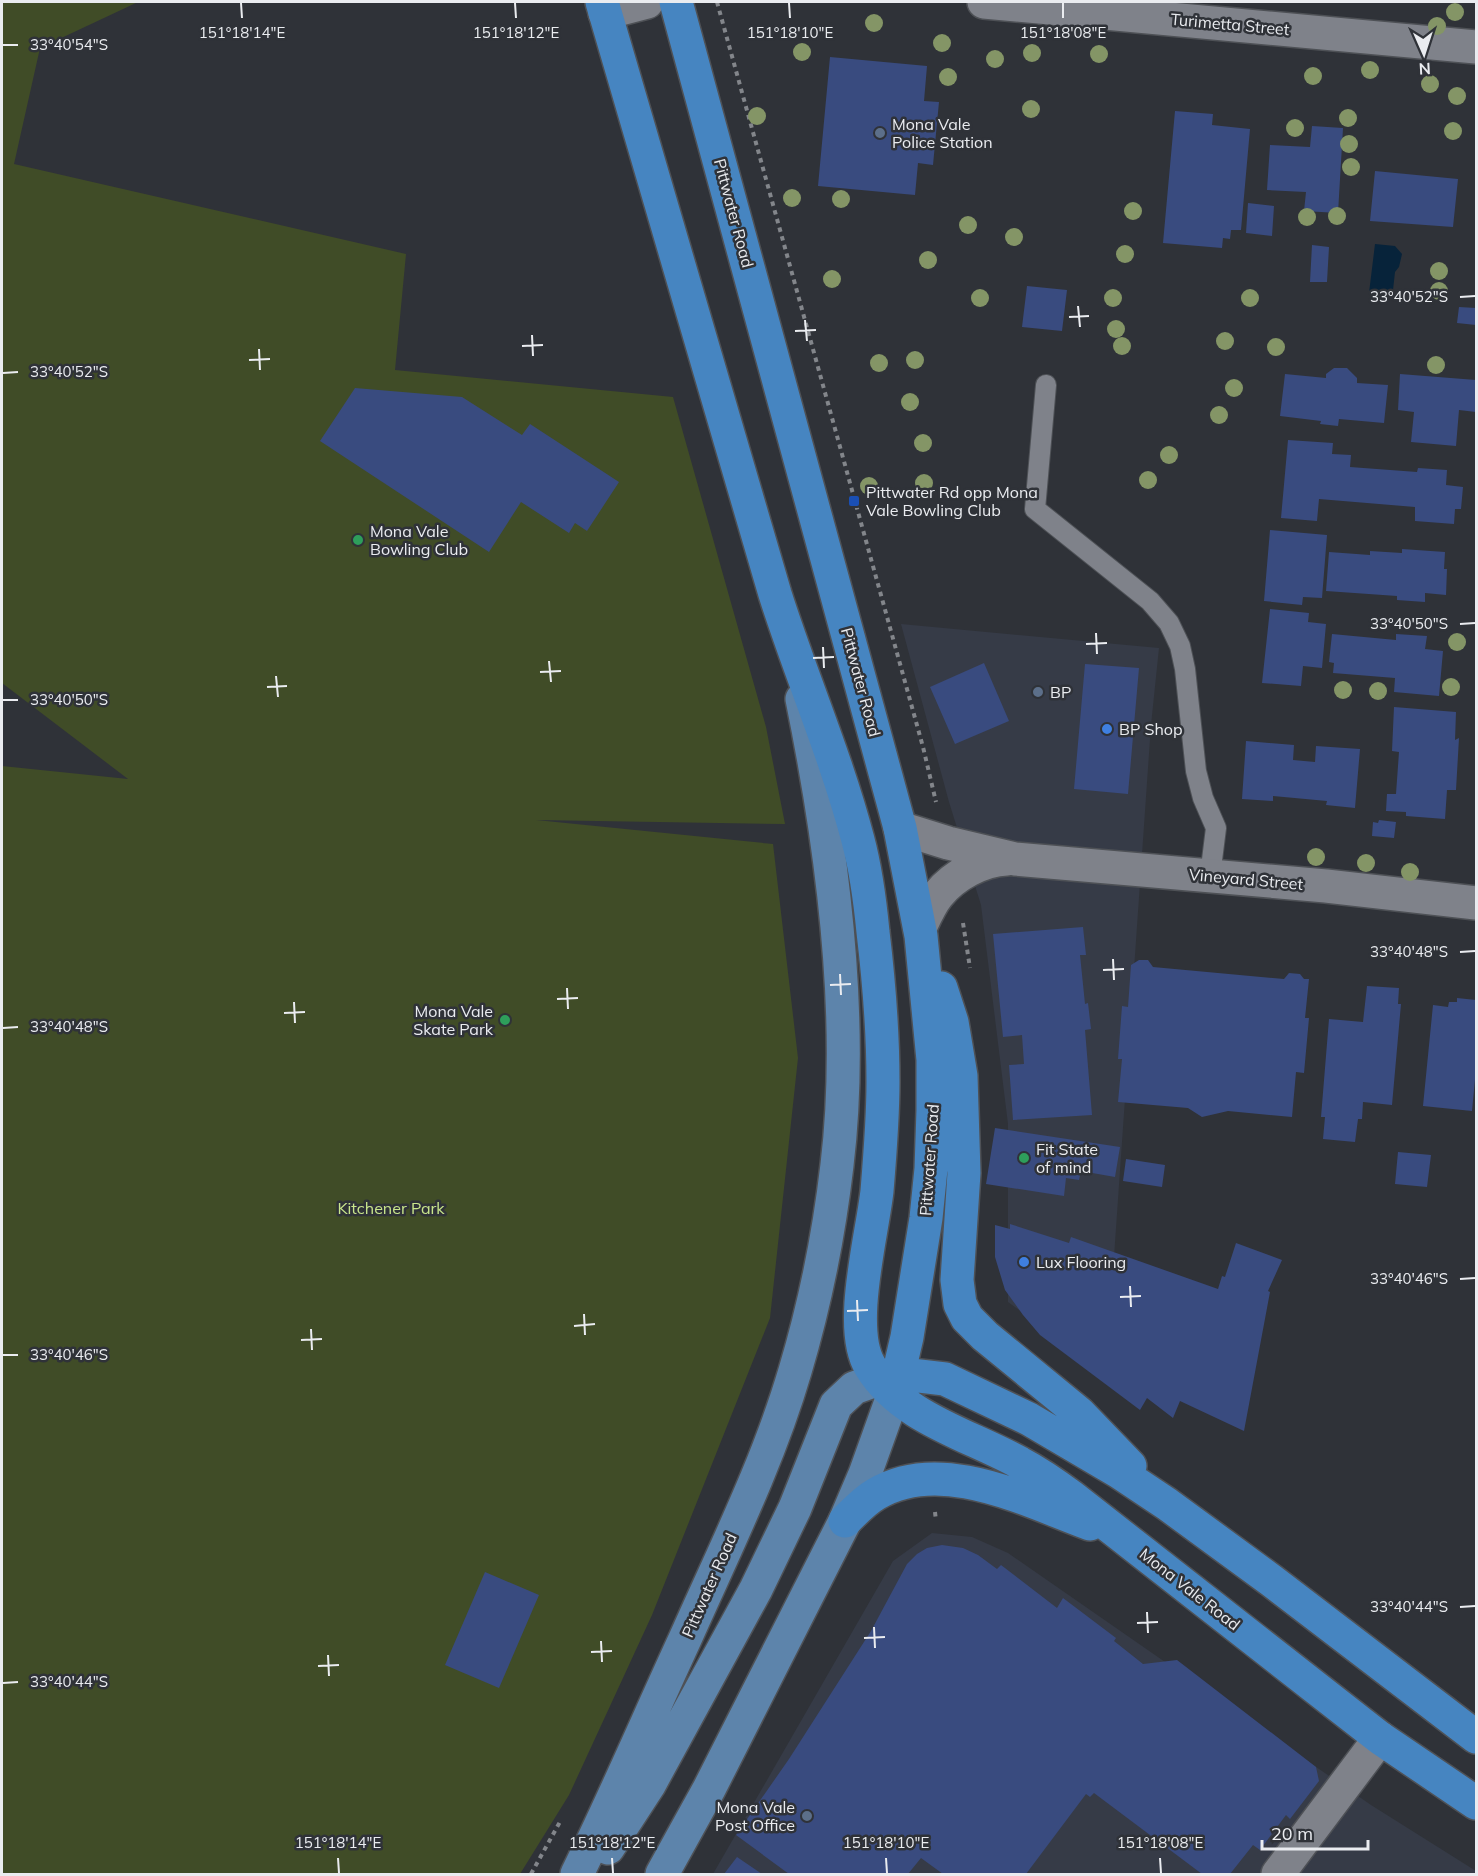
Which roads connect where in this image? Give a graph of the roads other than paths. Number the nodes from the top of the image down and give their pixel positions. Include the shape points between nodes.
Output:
1 (647, 2) edge
2 (676, 2) edge
3 (984, 2) edge
4 (603, 7) edge
5 (1476, 47) edge
6 (1046, 385) dead end
7 (791, 645) junction
8 (900, 828) junction
9 (1015, 859) junction
10 (1210, 876) junction
11 (1476, 903) edge
12 (921, 932) junction
13 (890, 1383) junction
14 (1167, 1504) junction
15 (845, 1521) junction
16 (1120, 1535) junction
17 (1476, 1737) edge
18 (1380, 1738) junction
19 (1476, 1803) edge
20 (577, 1875) edge
21 (589, 1875) edge
22 (662, 1875) edge
23 (1278, 1875) edge

1 - 4 street
2 - 8 highway, Pittwater Road
3 - 5 street, Turimetta Street
4 - 7 highway, Pittwater Road
6 - 10 lane via 1035,509 1150,601 1169,623 1180,646 1196,771 1216,828
7 - 13 highway, Pittwater Road via 843,788 859,841 868,892 879,980 883,1083 877,1193 864,1282 861,1338 864,1353
7 - 20 main road, Pittwater Road via 814,762 841,983 843,1083 837,1166 816,1291 789,1392 743,1509
8 - 9 street, Vineyard Street
8 - 12 highway, Pittwater Road
9 - 10 street, Vineyard Street
9 - 12 street, Vineyard Street via 995,860 959,876 938,895
10 - 11 street, Vineyard Street
12 - 13 highway, Pittwater Road via 933,1060 931,1168 918,1272
12 - 14 highway via 952,1022 961,1076 964,1173 957,1280 960,1304 985,1336 1079,1413
13 - 14 highway via 933,1377 974,1392 1029,1419
13 - 15 main road, Pittwater Road via 865,1474
13 - 16 highway, Mona Vale Road via 933,1421 1030,1468
13 - 21 main road via 854,1388 837,1405 795,1508 756,1588 649,1785
14 - 17 highway
15 - 16 highway via 889,1487 947,1478 1011,1495
15 - 22 main road, Pittwater Road
16 - 18 highway, Mona Vale Road
18 - 19 highway, Mona Vale Road
18 - 23 street

